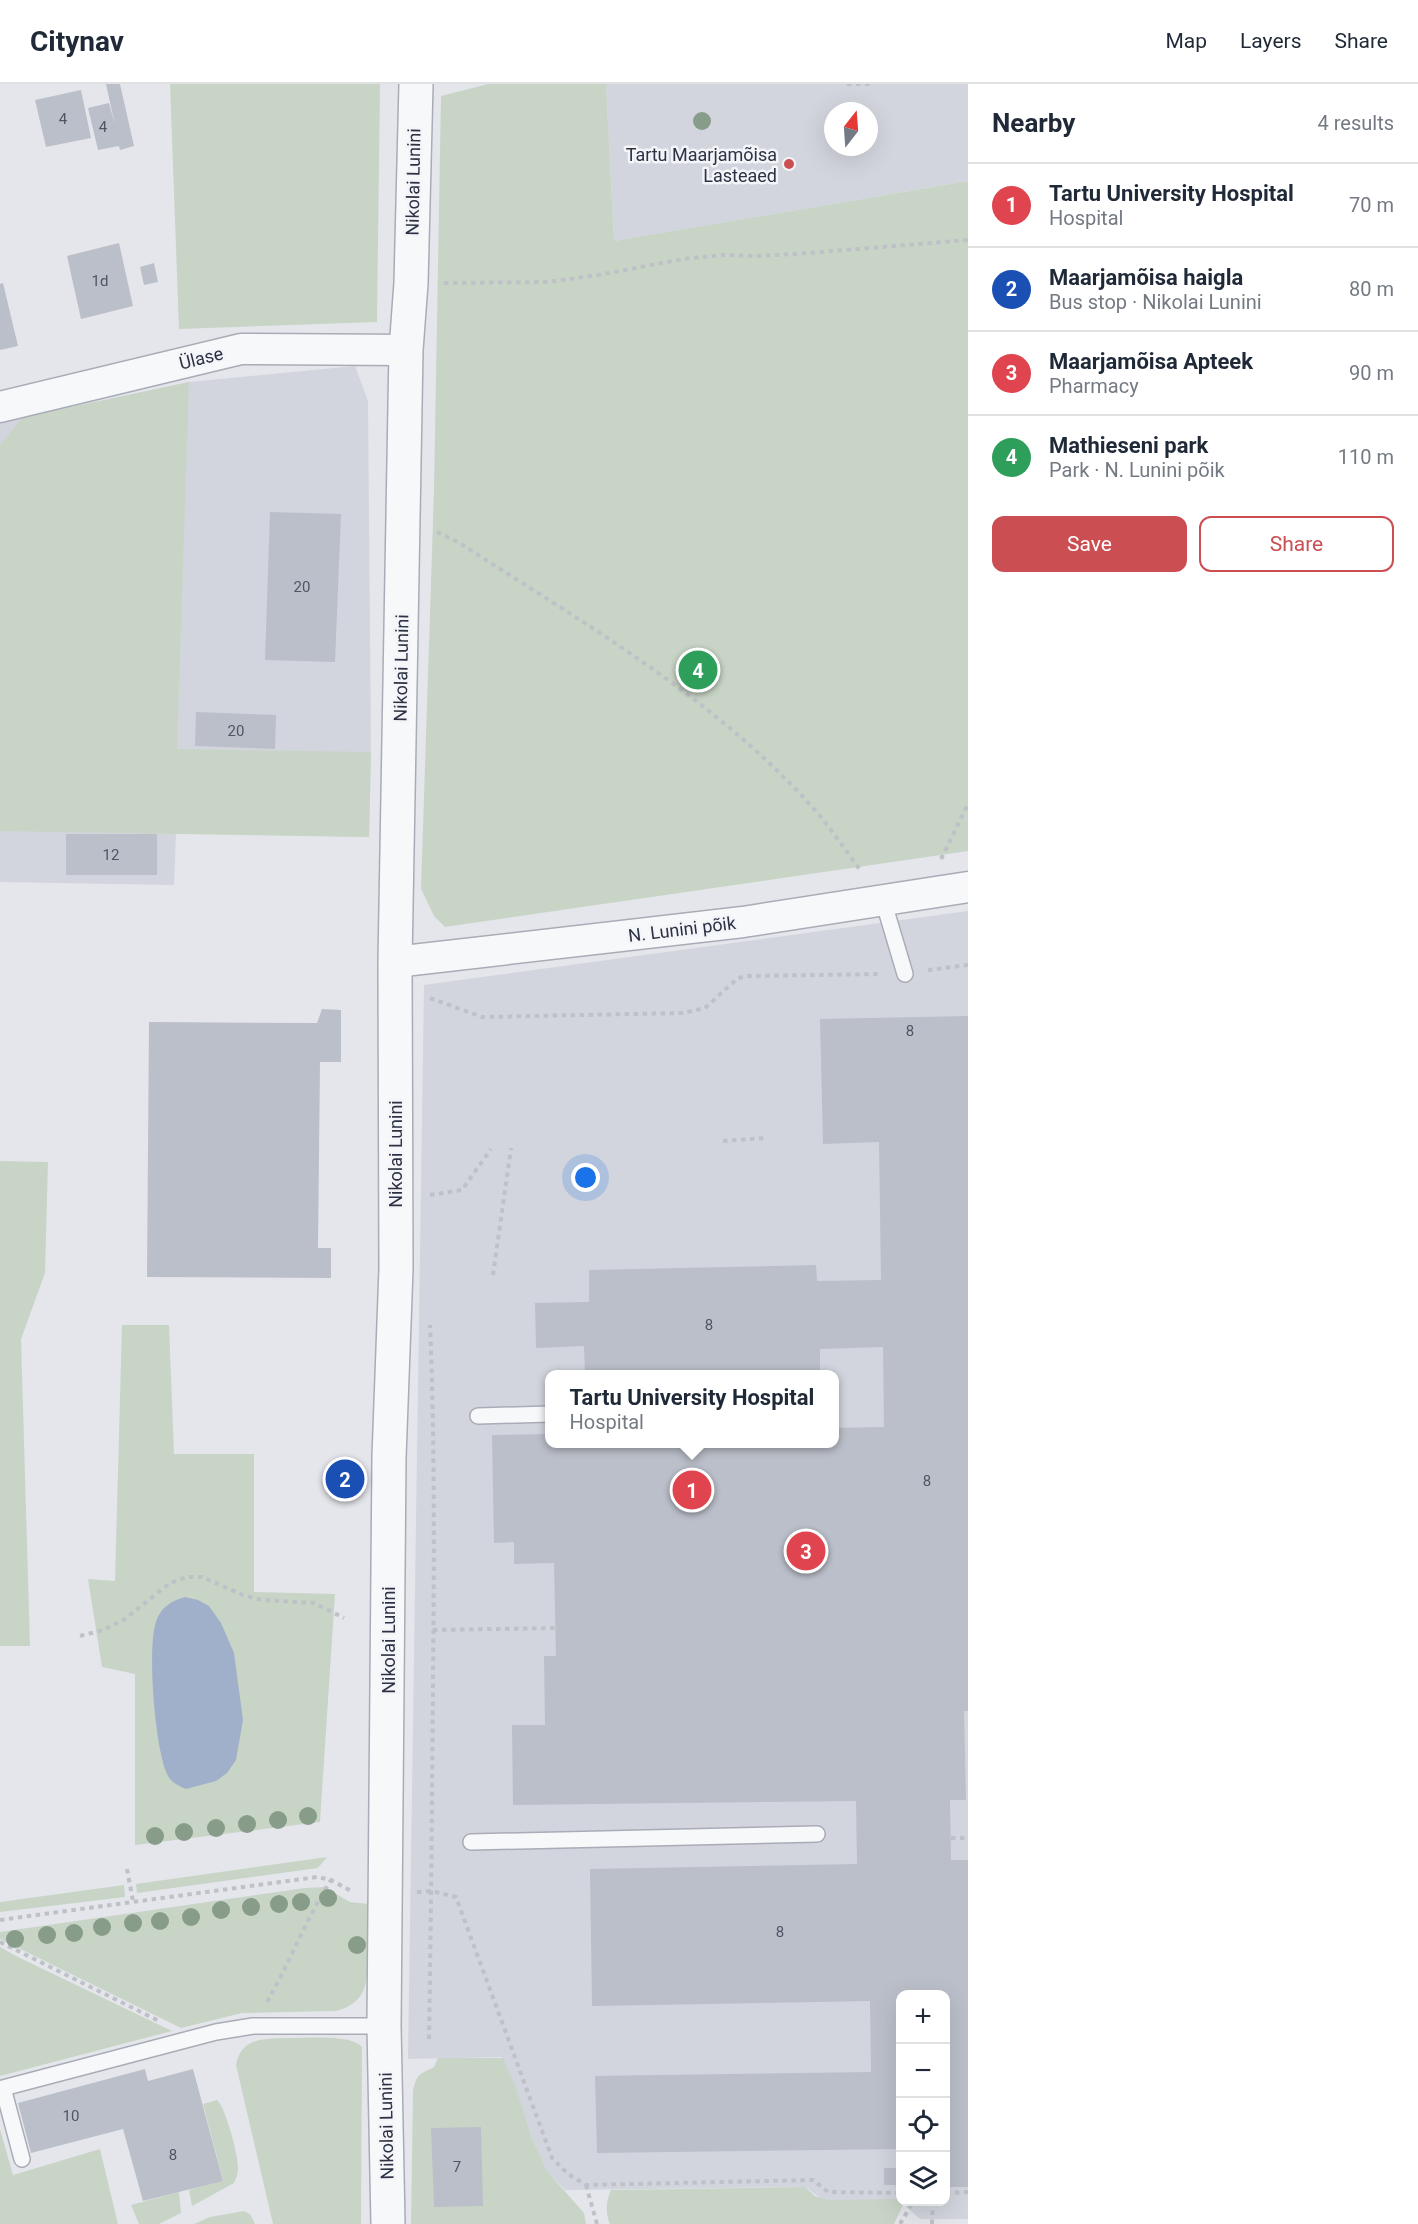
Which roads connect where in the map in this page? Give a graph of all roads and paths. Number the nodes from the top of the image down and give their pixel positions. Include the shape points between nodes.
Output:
1 (416, 84) edge
2 (847, 84) edge
3 (870, 84) edge
4 (968, 240) edge
5 (411, 283) junction
6 (406, 350) junction
7 (0, 407) edge
8 (404, 515) junction
9 (968, 804) edge
10 (968, 887) edge
11 (923, 895) junction
12 (883, 900) junction
13 (431, 958) junction
14 (396, 962) junction
15 (968, 965) edge
16 (905, 974) junction
17 (430, 998) junction
18 (430, 1009) dead end
19 (766, 1138) dead end
20 (723, 1141) dead end
21 (511, 1148) dead end
22 (491, 1149) dead end
23 (429, 1184) dead end
24 (429, 1195) junction
25 (429, 1206) dead end
26 (493, 1275) dead end
27 (430, 1317) dead end
28 (545, 1414) edge
29 (478, 1416) dead end
30 (344, 1618) dead end
31 (555, 1628) dead end
32 (434, 1630) junction
33 (80, 1636) dead end
34 (817, 1834) dead end
35 (968, 1835) edge
36 (951, 1838) dead end
37 (471, 1842) dead end
38 (127, 1869) dead end
39 (331, 1880) junction
40 (432, 1891) junction
41 (387, 1894) junction
42 (133, 1901) junction
43 (0, 1920) edge
44 (0, 1942) edge
45 (253, 2026) junction
46 (384, 2026) junction
47 (199, 2036) junction
48 (429, 2039) dead end
49 (22, 2159) dead end
50 (586, 2185) junction
51 (968, 2192) edge
52 (896, 2193) edge
53 (950, 2193) edge
54 (911, 2206) edge
55 (933, 2206) edge
56 (388, 2224) edge
57 (596, 2224) edge
58 (900, 2224) edge
59 (932, 2224) edge

1 - 5 street, Nikolai Lunini
2 - 3 path
4 - 5 path via 808,253 723,255 547,282
5 - 6 street, Nikolai Lunini
6 - 7 street, Ülase via 241,349
6 - 8 street, Nikolai Lunini
8 - 12 path via 458,542 610,638 728,727 815,810
8 - 14 street, Nikolai Lunini
9 - 11 path
10 - 11 street, N. Lunini põik
11 - 12 street, N. Lunini põik
12 - 13 street, N. Lunini põik via 732,923
12 - 16 lane
13 - 14 street, N. Lunini põik
13 - 17 path
14 - 41 street, Nikolai Lunini
15 - 16 path
16 - 17 path via 747,976 738,978 705,1008 683,1014 482,1017
17 - 18 path
19 - 20 path
21 - 26 path
22 - 24 path via 462,1190
23 - 24 path
24 - 25 path
27 - 32 path
28 - 29 lane
30 - 33 path via 314,1603 262,1600 202,1577 187,1576 171,1582 124,1619
31 - 32 path
32 - 40 path
34 - 37 lane
35 - 36 path
38 - 42 path
39 - 41 path via 357,1894
39 - 42 path via 317,1877
39 - 45 path
40 - 41 path
40 - 48 path
40 - 50 path via 456,1897 552,2158
41 - 46 street, Nikolai Lunini
42 - 43 path
44 - 47 path via 175,2030
45 - 46 lane
45 - 47 lane
46 - 56 street, Nikolai Lunini
47 - 49 lane via 3,2088
50 - 52 path via 813,2180 828,2192
50 - 57 path
51 - 53 path
54 - 58 path
55 - 59 path

